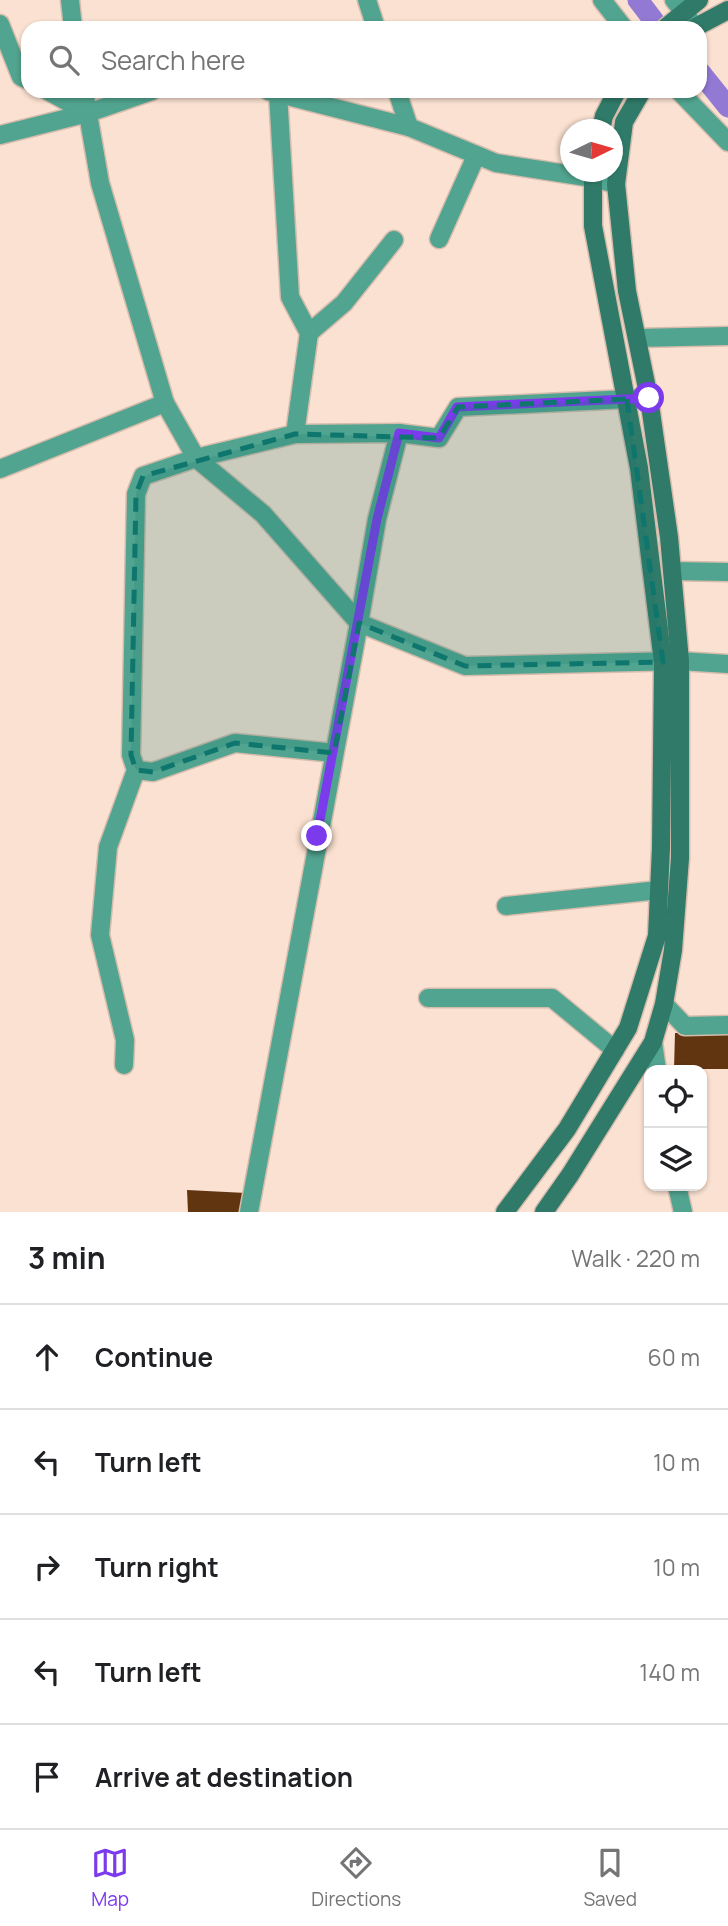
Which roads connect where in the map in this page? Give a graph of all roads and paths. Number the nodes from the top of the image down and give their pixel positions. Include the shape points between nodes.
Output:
1 (70, 0) edge
2 (367, 0) edge
3 (602, 0) edge
4 (699, 0) edge
5 (678, 6) edge
6 (728, 10) edge
7 (72, 21) edge
8 (374, 21) edge
9 (618, 21) edge
10 (690, 21) edge
11 (707, 21) edge
12 (0, 24) edge
13 (21, 77) edge
14 (61, 98) edge
15 (85, 98) edge
16 (132, 98) edge
17 (273, 98) edge
18 (296, 98) edge
19 (399, 98) edge
20 (613, 98) edge
21 (638, 98) edge
22 (686, 98) edge
23 (88, 113) junction
24 (603, 119) edge
25 (409, 127) junction
26 (0, 135) edge
27 (728, 142) edge
28 (476, 156) junction
29 (560, 171) edge
30 (593, 182) edge
31 (611, 182) edge
32 (616, 184) junction
33 (439, 239) dead end
34 (394, 240) dead end
35 (309, 333) junction
36 (728, 336) edge
37 (636, 338) junction
38 (649, 398) junction
39 (627, 399) junction
40 (166, 403) junction
41 (295, 433) junction
42 (399, 433) junction
43 (196, 458) junction
44 (0, 469) edge
45 (672, 571) junction
46 (728, 572) edge
47 (359, 624) junction
48 (671, 661) junction
49 (728, 664) edge
50 (334, 753) junction
51 (136, 771) junction
52 (659, 890) junction
53 (506, 906) dead end
54 (428, 998) dead end
55 (664, 1004) junction
56 (728, 1025) edge
57 (653, 1042) junction
58 (615, 1050) junction
59 (124, 1065) dead end
60 (656, 1065) edge
61 (678, 1191) edge
62 (249, 1212) edge
63 (505, 1212) edge
64 (544, 1212) edge
65 (683, 1212) edge

1 - 7 street
2 - 8 street
3 - 9 street
4 - 5 main road
5 - 10 street
6 - 11 main road
12 - 13 street
14 - 23 street
15 - 23 street
16 - 23 street
17 - 35 street via 290,297
18 - 25 street
19 - 25 street
20 - 24 main road
21 - 32 main road via 624,122
22 - 27 street
23 - 26 street
23 - 40 street via 100,183
25 - 28 street
28 - 29 street
28 - 33 street
30 - 39 main road via 593,226
31 - 32 street
32 - 37 main road
34 - 35 street via 344,303
35 - 41 street
36 - 37 street
37 - 38 main road
38 - 39 street
38 - 45 main road
39 - 42 street via 457,407 439,438
39 - 48 main road
40 - 43 street
40 - 44 street
41 - 42 street
41 - 43 street
42 - 47 street via 377,519
43 - 47 street via 263,514
43 - 51 street via 143,476 136,494 131,755
45 - 46 street
45 - 48 main road
47 - 48 street via 465,666
47 - 50 street
48 - 49 street
48 - 52 main road
48 - 55 main road via 680,858
50 - 51 street via 235,743 153,772
50 - 62 street
51 - 59 street via 108,847 100,935 125,1040
52 - 53 street
52 - 58 main road via 657,936 628,1028
54 - 58 street via 552,998
55 - 56 street via 685,1026
55 - 57 main road
57 - 60 street
57 - 64 main road
58 - 63 main road via 568,1129
61 - 65 street

